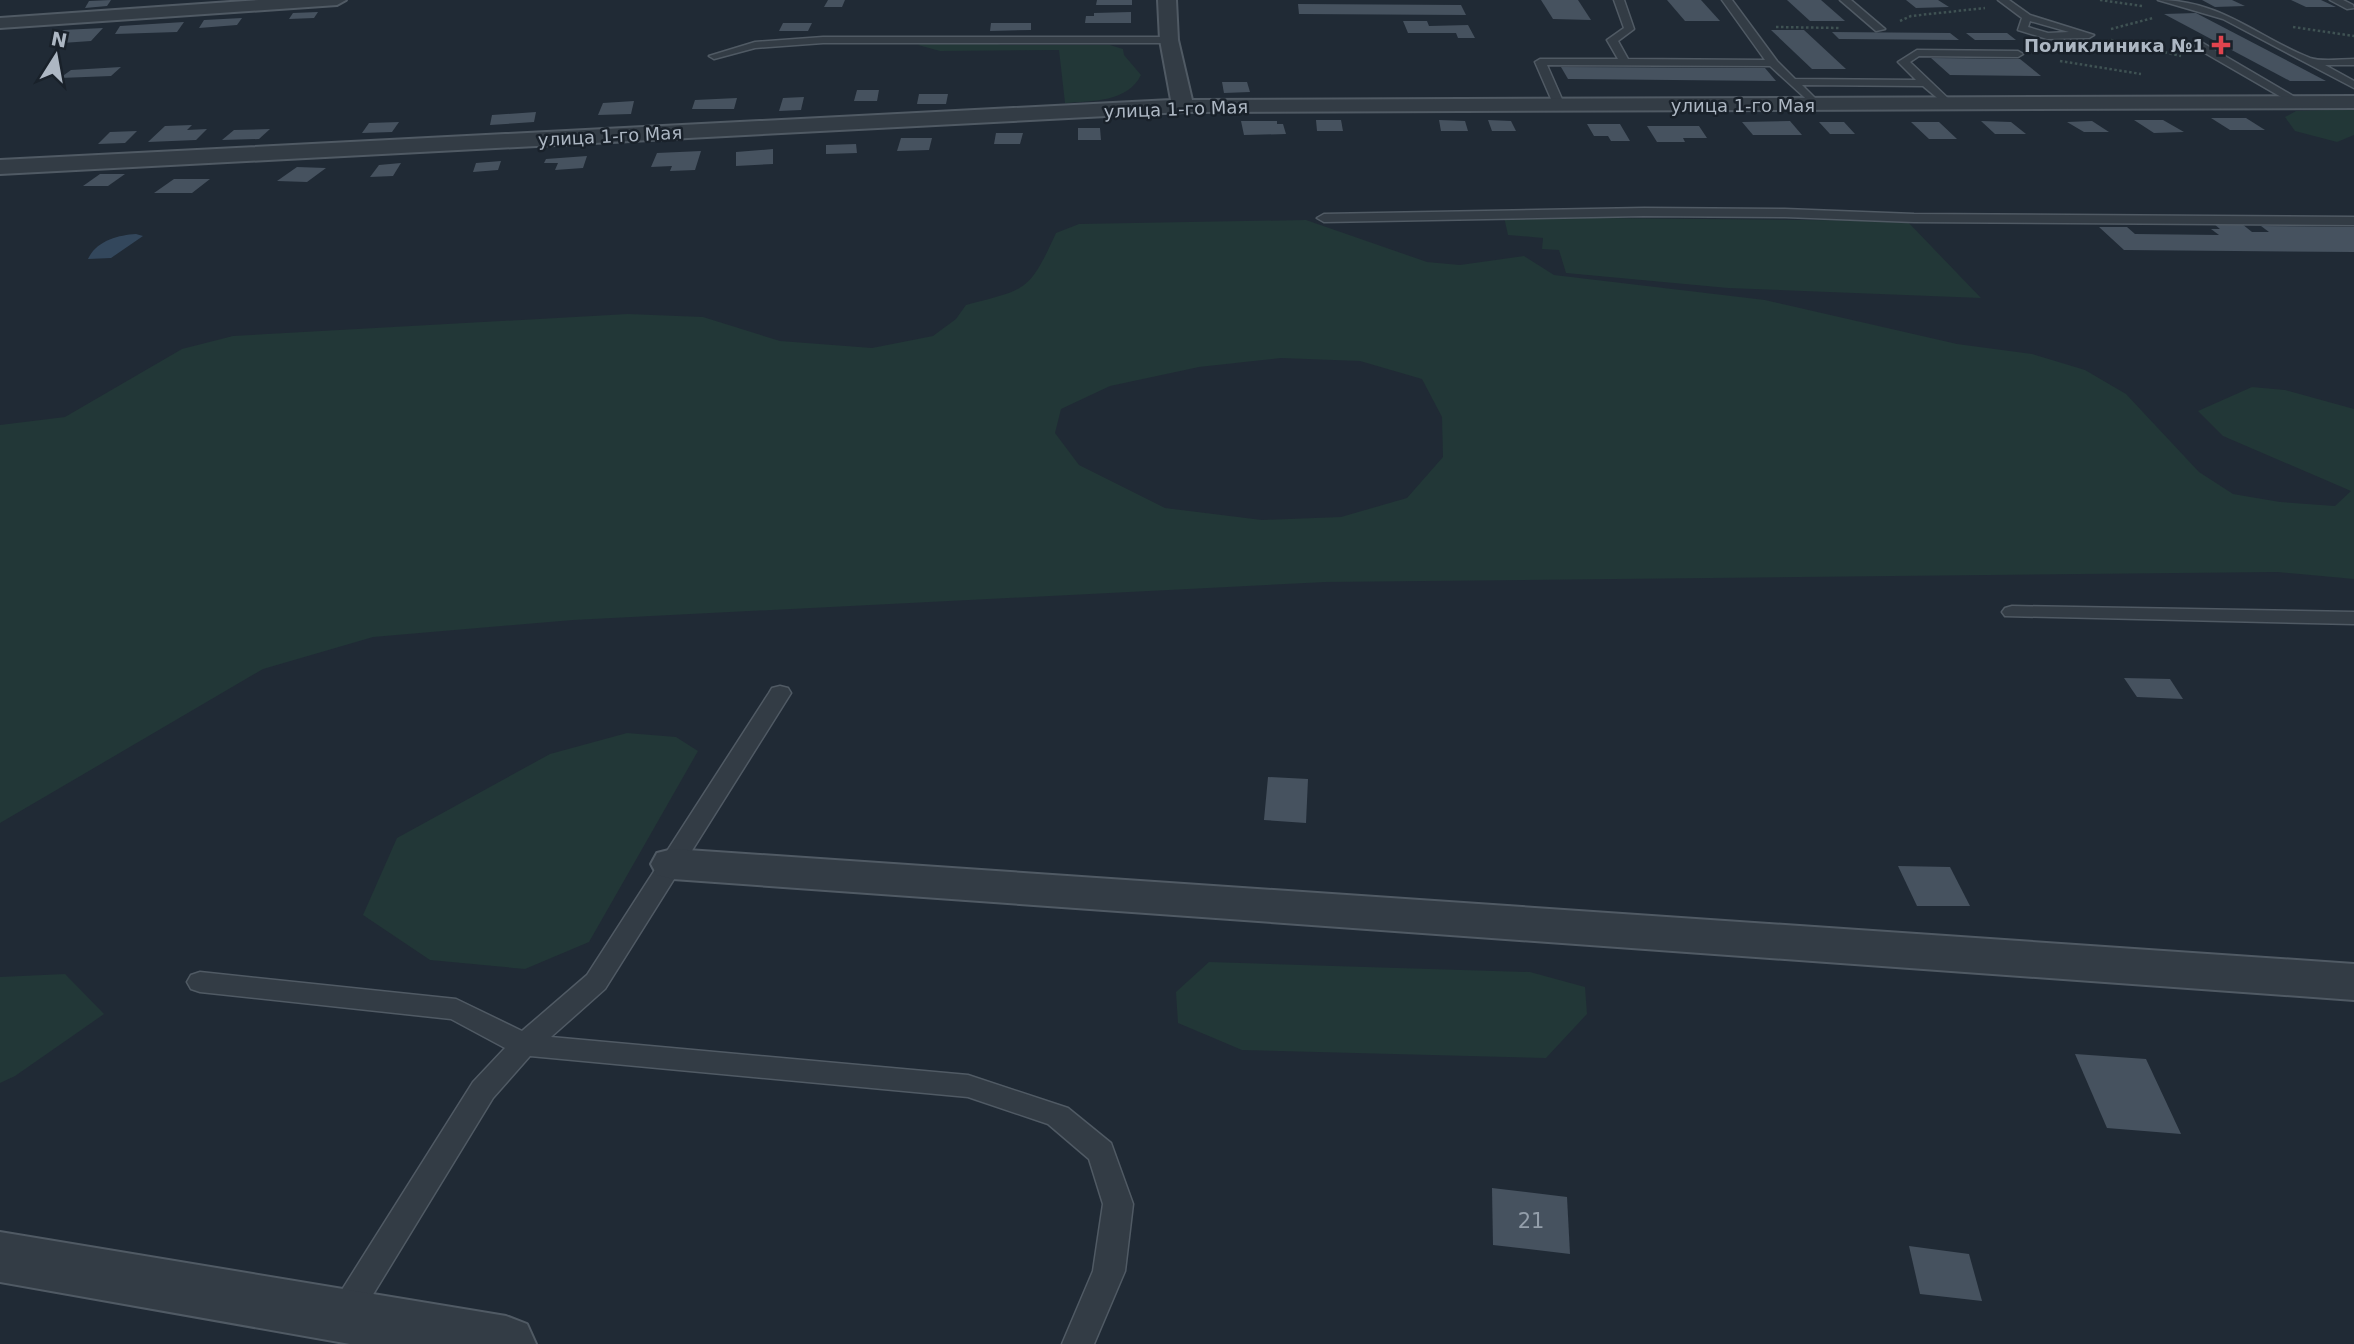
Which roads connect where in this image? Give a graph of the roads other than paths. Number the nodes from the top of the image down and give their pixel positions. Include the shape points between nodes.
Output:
1 (337, 0) edge
2 (1167, 0) edge
3 (1619, 0) edge
4 (1727, 0) edge
5 (1845, 0) edge
6 (2163, 0) edge
7 (2335, 0) edge
8 (2006, 2) edge
9 (2350, 7) dead end
10 (0, 23) edge
11 (1880, 29) road end
12 (2090, 35) road end
13 (1169, 40) junction
14 (2197, 44) dead end
15 (2018, 54) road end
16 (714, 56) dead end
17 (2310, 62) junction
18 (2354, 62) edge
19 (1625, 63) junction
20 (1773, 63) junction
21 (1794, 82) junction
22 (1925, 83) junction
23 (2354, 85) edge
24 (2354, 102) edge
25 (2299, 103) junction
26 (1815, 104) junction
27 (1948, 104) junction
28 (1183, 106) junction
29 (1559, 106) junction
30 (0, 167) edge
31 (1324, 218) dead end
32 (2354, 221) edge
33 (2012, 612) dead end
34 (2354, 618) edge
35 (780, 693) dead end
36 (673, 864) junction
37 (200, 982) dead end
38 (2354, 982) edge
39 (524, 1045) junction
40 (0, 1257) edge
41 (342, 1316) junction
42 (506, 1344) edge
43 (1078, 1344) edge

1 - 10 street
2 - 13 street
3 - 19 lane via 1629,29 1612,40
4 - 20 lane
5 - 11 lane
6 - 17 lane via 2226,17
7 - 9 lane
8 - 12 lane via 2027,17 2022,28 2047,36
13 - 16 lane via 823,40 755,45
13 - 28 street
14 - 25 lane
15 - 22 lane via 1917,53 1903,62
17 - 18 lane
17 - 23 lane
19 - 20 lane
19 - 29 lane via 1540,62
20 - 21 lane
21 - 22 lane
21 - 26 lane
22 - 27 lane
24 - 25 street, улица 1-го Мая
25 - 27 street, улица 1-го Мая
26 - 27 street, улица 1-го Мая
26 - 29 street, улица 1-го Мая
28 - 29 street, улица 1-го Мая
28 - 30 street, улица 1-го Мая
31 - 32 lane via 1644,212
33 - 34 lane
35 - 36 lane
36 - 38 street
36 - 39 lane via 596,982
37 - 39 lane via 456,1009
39 - 41 lane via 483,1090
39 - 43 lane via 968,1086 1058,1116 1101,1152 1118,1204 1109,1270
40 - 41 street
41 - 42 street

